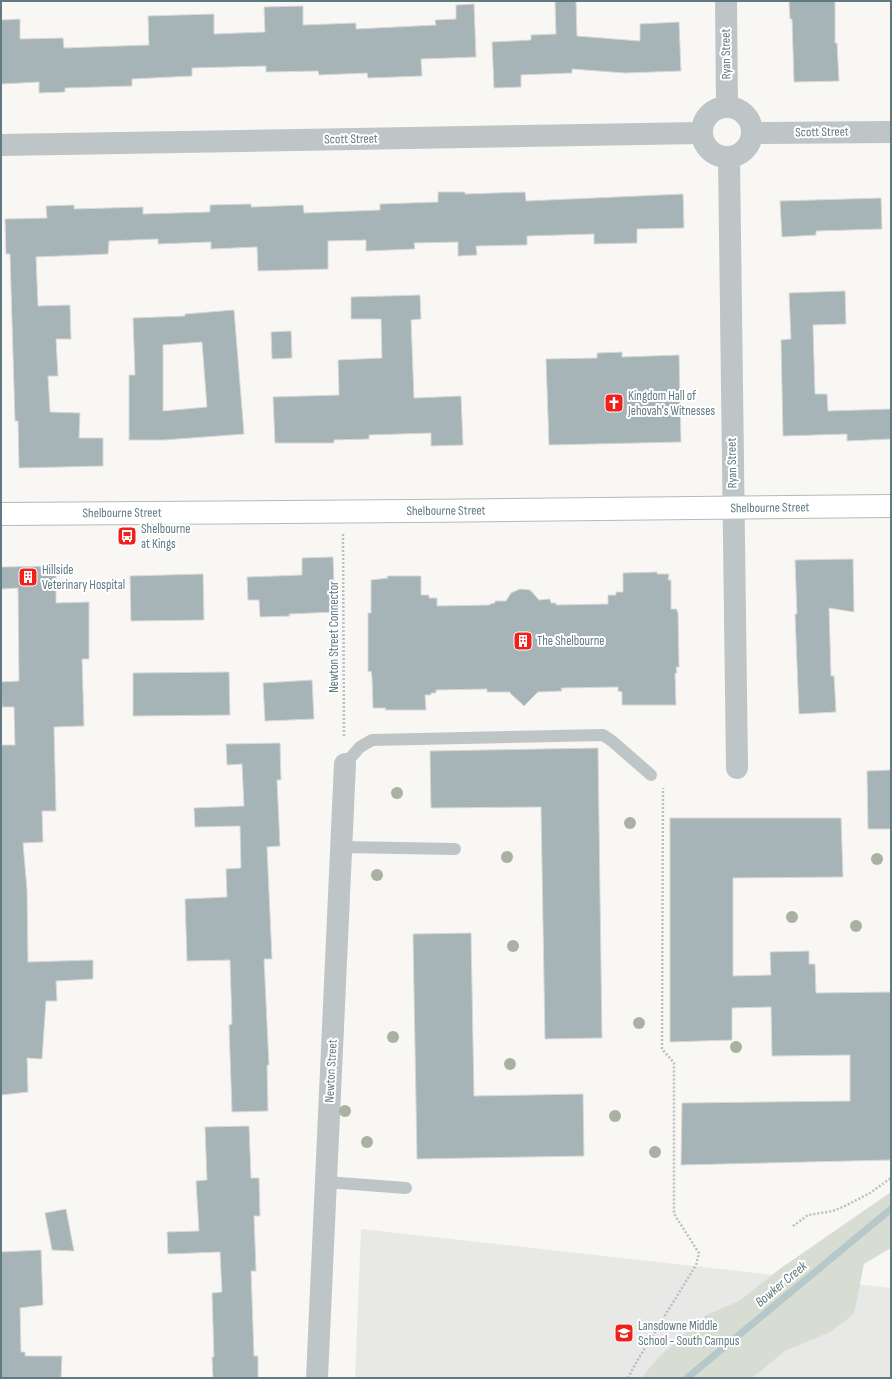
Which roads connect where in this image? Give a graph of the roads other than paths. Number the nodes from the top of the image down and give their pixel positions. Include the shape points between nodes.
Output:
1 (726, 1) edge
2 (727, 106) junction
3 (701, 132) junction
4 (891, 132) edge
5 (753, 133) junction
6 (1, 145) edge
7 (730, 158) junction
8 (891, 506) edge
9 (733, 509) junction
10 (1, 514) edge
11 (345, 764) joint
12 (737, 768) dead end
13 (651, 775) dead end
14 (341, 847) junction
15 (455, 849) dead end
16 (326, 1182) junction
17 (406, 1188) dead end
18 (317, 1378) edge

1 - 2 street, Ryan Street
2 - 3 street via 717,108 709,114 703,122
2 - 5 street via 737,108 746,114
3 - 6 street, Scott Street
3 - 7 street via 710,151
4 - 5 street, Scott Street
5 - 7 street via 746,150
7 - 9 street, Ryan Street
8 - 9 main road, Shelbourne Street
9 - 10 main road, Shelbourne Street
9 - 12 street, Ryan Street
11 - 13 lane via 360,747 372,740 603,735
11 - 14 street, Newton Street
14 - 15 lane
14 - 16 street, Newton Street
16 - 17 lane
16 - 18 street, Newton Street

